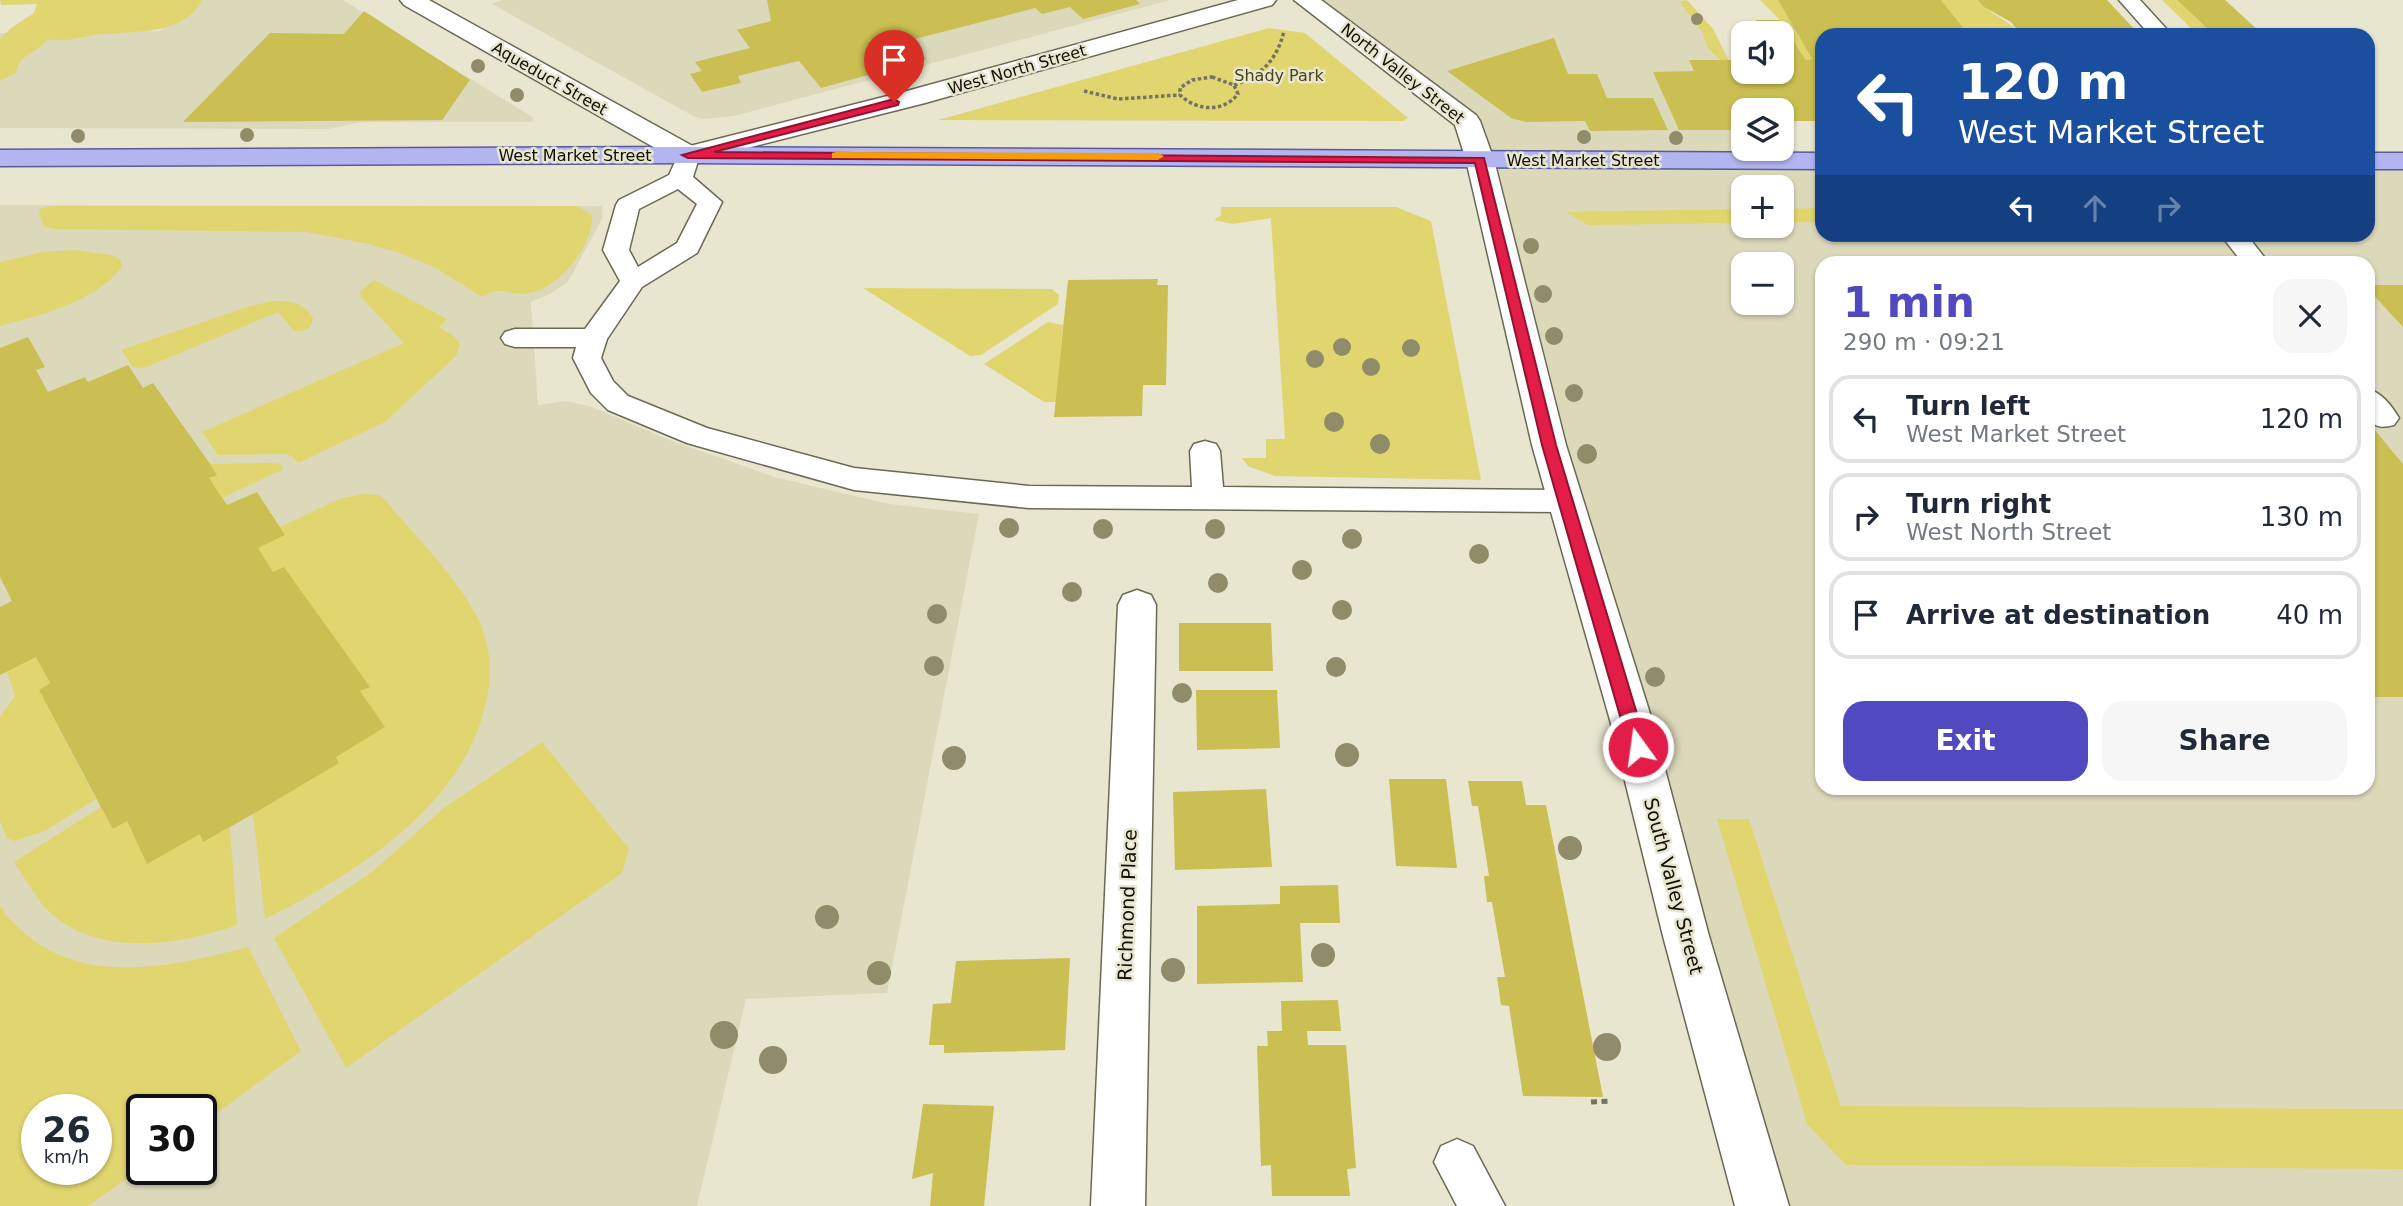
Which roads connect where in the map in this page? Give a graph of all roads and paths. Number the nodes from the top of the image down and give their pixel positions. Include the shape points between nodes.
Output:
1 (412, 0) edge
2 (1264, 0) edge
3 (1306, 0) edge
4 (2129, 0) edge
5 (2155, 28) edge
6 (1283, 37) dead end
7 (1234, 85) junction
8 (1076, 88) dead end
9 (1180, 95) junction
10 (1207, 107) junction
11 (1207, 116) dead end
12 (0, 158) edge
13 (1480, 160) junction
14 (1815, 161) edge
15 (2375, 161) edge
16 (2403, 161) edge
17 (684, 167) junction
18 (2239, 242) edge
19 (2250, 256) edge
20 (634, 281) junction
21 (515, 338) dead end
22 (593, 338) junction
23 (1205, 451) dead end
24 (1208, 498) junction
25 (1566, 500) junction
26 (1137, 604) dead end
27 (1611, 1101) dead end
28 (1591, 1102) dead end
29 (1457, 1162) dead end
30 (1118, 1206) edge
31 (1482, 1206) edge
32 (1762, 1206) edge

1 - 17 street, Aqueduct Street
2 - 17 street, West North Street
3 - 13 street, North Valley Street via 1467,121
4 - 5 lane
6 - 7 path via 1265,72
7 - 9 path via 1218,78 1198,78 1183,85
7 - 10 path via 1236,98
8 - 9 path via 1118,99
9 - 10 path via 1193,105
10 - 11 path
12 - 17 main road, West Market Street
13 - 14 main road, West Market Street
13 - 17 main road, West Market Street
13 - 25 street, South Valley Street
15 - 16 main road
17 - 20 lane via 628,205 616,250
17 - 20 lane via 710,202 688,248
18 - 19 lane
20 - 22 lane
21 - 22 lane
22 - 24 lane via 587,358 601,386 618,403 696,436 853,479 1029,497
23 - 24 lane
24 - 25 lane
25 - 32 street, South Valley Street via 1631,720
26 - 30 street, Richmond Place
27 - 28 path
29 - 31 lane

